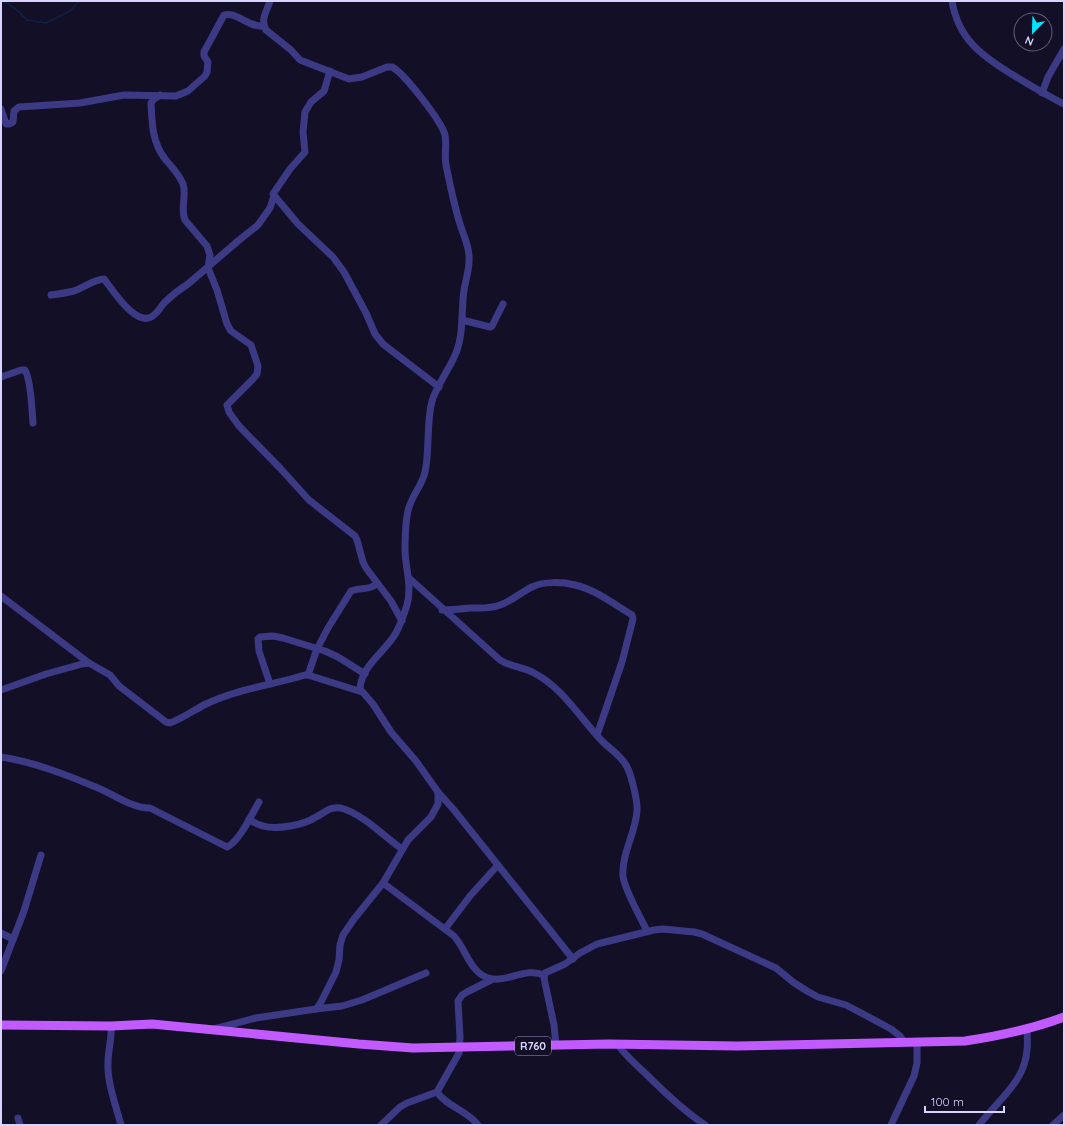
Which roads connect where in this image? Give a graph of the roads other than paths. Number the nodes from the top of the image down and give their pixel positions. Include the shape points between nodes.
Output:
1 (270, 1) edge
2 (952, 1) edge
3 (264, 26) junction
4 (1064, 49) edge
5 (330, 71) junction
6 (1042, 93) junction
7 (143, 95) junction
8 (160, 95) junction
9 (151, 103) junction
10 (1064, 104) edge
11 (1, 109) edge
12 (274, 196) junction
13 (208, 268) junction
14 (51, 295) dead end
15 (503, 304) dead end
16 (462, 320) junction
17 (1, 377) edge
18 (439, 387) junction
19 (33, 423) dead end
20 (409, 578) junction
21 (377, 583) junction
22 (1, 596) edge
23 (442, 610) junction
24 (402, 621) junction
25 (317, 648) junction
26 (89, 663) junction
27 (365, 674) junction
28 (308, 675) junction
29 (270, 684) junction
30 (1, 690) edge
31 (362, 692) junction
32 (596, 735) junction
33 (1, 757) edge
34 (438, 792) junction
35 (259, 802) dead end
36 (249, 819) junction
37 (402, 849) junction
38 (40, 855) dead end
39 (498, 865) junction
40 (383, 883) junction
41 (445, 929) junction
42 (647, 931) junction
43 (1, 933) edge
44 (13, 939) junction
45 (573, 959) junction
46 (1, 971) edge
47 (426, 973) dead end
48 (544, 975) junction
49 (491, 980) junction
50 (316, 1009) junction
51 (1064, 1017) edge
52 (1, 1025) edge
53 (111, 1026) junction
54 (1026, 1028) junction
55 (212, 1029) junction
56 (904, 1042) junction
57 (917, 1042) junction
58 (556, 1045) junction
59 (618, 1045) junction
60 (460, 1047) junction
61 (437, 1092) junction
62 (1064, 1115) edge
63 (121, 1125) edge
64 (381, 1125) edge
65 (478, 1125) edge
66 (706, 1125) edge
67 (891, 1125) edge
68 (980, 1125) edge
69 (1053, 1125) edge

1 - 3 street via 263,19
2 - 6 street via 954,13 974,47 992,62
3 - 5 street via 300,60
3 - 8 street via 254,26 230,14 224,15 204,52 208,62 205,76 180,95
4 - 6 street
5 - 12 street via 324,90 305,112 305,152 273,192
5 - 16 street via 349,79 392,67 402,74 417,92 443,129 445,163 469,254
6 - 10 street
7 - 8 street
7 - 9 street
7 - 11 street via 19,107 14,111 13,122 8,124 4,121
8 - 9 street
9 - 13 street via 152,130 159,150 183,184 183,215 208,246
12 - 13 street via 270,208 258,226
12 - 18 street via 298,224 333,257 344,272 375,334 388,348
13 - 14 street via 164,302 150,318 140,318 130,311 104,279 73,292
13 - 21 street via 227,324 231,331 251,345 258,366 257,374 227,405 229,412 239,426 309,500 355,536 363,562
15 - 16 street via 490,327
16 - 18 street via 457,351
17 - 19 street via 24,370 27,374
18 - 20 street via 432,400 425,474 411,499 406,525 405,552
20 - 23 street
20 - 24 street via 409,595
21 - 24 street
21 - 25 street via 370,588 351,591
22 - 26 street
23 - 32 street via 500,660 535,673 556,689
23 - 32 street via 490,608 507,602 533,586 561,583 588,590 632,615 622,662
24 - 27 street via 396,634
25 - 27 street via 338,657
25 - 28 street
25 - 29 street via 273,636 259,637 260,651
26 - 29 street via 110,675 119,686 170,723 206,704
26 - 30 street via 46,674
27 - 31 street via 360,686
28 - 29 street
28 - 31 street
31 - 34 street
32 - 42 street via 625,763 629,771 637,808 623,876
33 - 36 street via 55,771 141,807 150,808 224,846 231,844
34 - 37 street via 438,804 431,818
34 - 39 street
35 - 36 street
36 - 37 street via 262,826 284,827 312,820 325,810 338,808 367,822
37 - 40 street
38 - 44 street
39 - 41 street
39 - 45 street
40 - 41 street
40 - 50 street via 343,935 336,972
41 - 49 street via 458,940 475,969
42 - 45 street via 597,944
42 - 56 street via 663,929 702,934 776,968 807,992 846,1005 886,1025
43 - 44 street
44 - 46 street
45 - 48 street
47 - 50 street via 362,1000 342,1006
48 - 49 street via 530,973
48 - 58 street
49 - 60 street via 462,995 458,1001
50 - 55 street via 256,1018
51 - 54 main road, R760
52 - 53 main road, R760
53 - 55 main road, R760 via 152,1024
53 - 63 street via 108,1064
54 - 57 main road, R760 via 965,1041
54 - 68 street via 1027,1056 1015,1085
55 - 60 main road, R760 via 412,1048
56 - 57 main road, R760
56 - 59 main road, R760 via 737,1046
57 - 67 street via 914,1076
58 - 59 main road, R760
58 - 60 main road, R760
59 - 66 street via 660,1089
60 - 61 street via 457,1058
61 - 64 street via 414,1099 400,1107
61 - 65 street via 442,1099 471,1117
62 - 69 street

